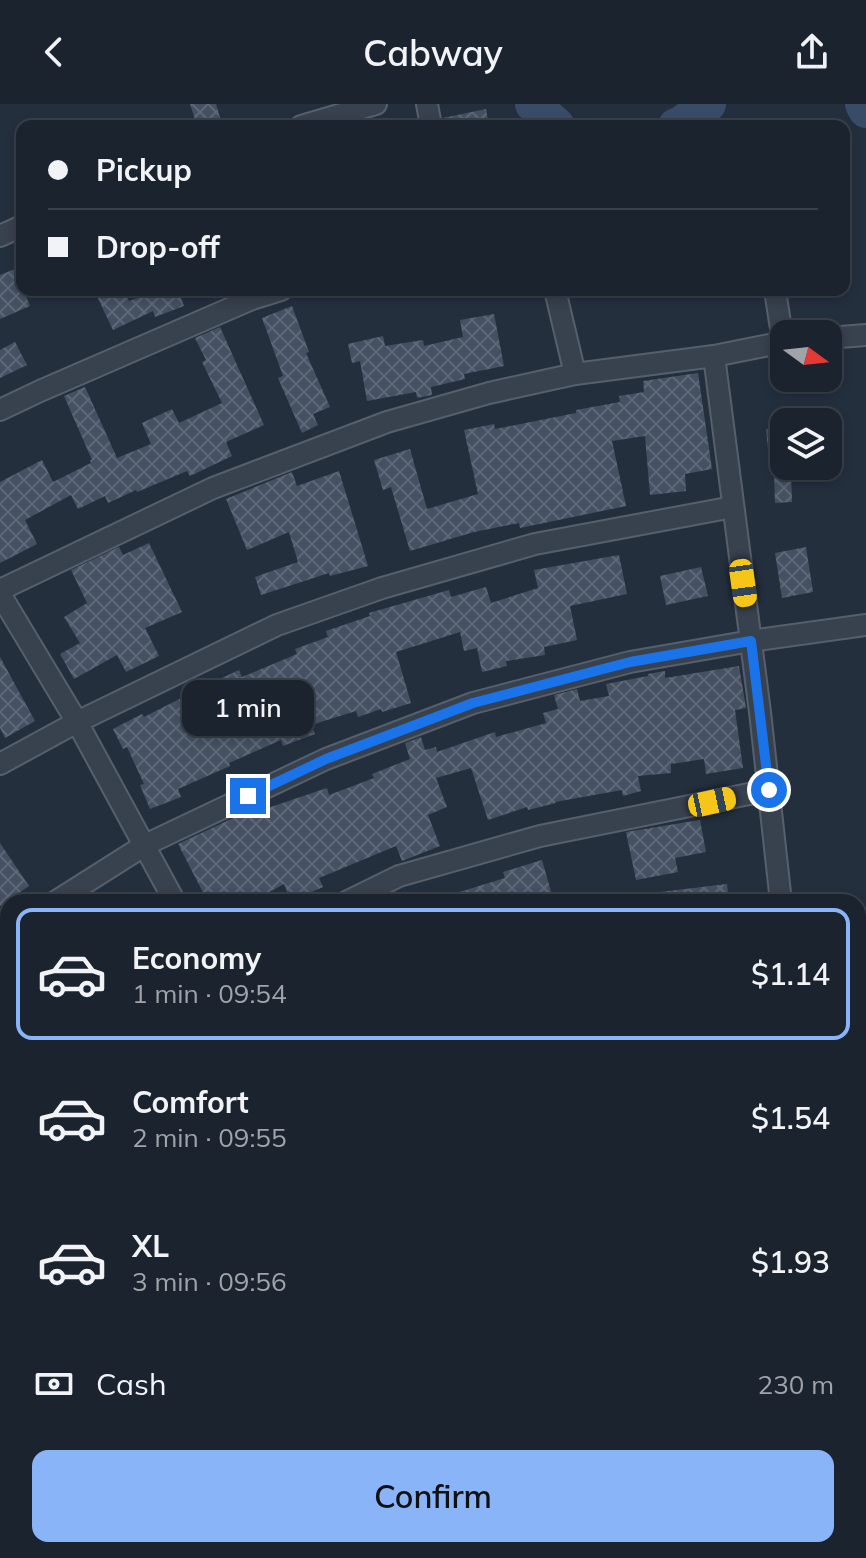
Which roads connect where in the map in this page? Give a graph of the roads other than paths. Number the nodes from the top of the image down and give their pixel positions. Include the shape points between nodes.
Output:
1 (376, 104) edge
2 (321, 120) edge
3 (263, 296) edge
4 (556, 296) edge
5 (776, 296) edge
6 (780, 320) edge
7 (866, 335) edge
8 (842, 337) edge
9 (770, 345) edge
10 (714, 356) junction
11 (575, 374) junction
12 (0, 410) edge
13 (733, 507) junction
14 (0, 592) edge
15 (866, 625) edge
16 (751, 641) junction
17 (77, 722) junction
18 (0, 764) edge
19 (769, 790) junction
20 (145, 845) junction
21 (68, 894) edge
22 (171, 894) edge
23 (362, 894) edge
24 (780, 894) edge

1 - 2 street
3 - 12 street
4 - 11 street
5 - 6 street
7 - 8 street
9 - 10 street
10 - 11 street
10 - 13 street
11 - 14 street via 387,422 213,488
13 - 16 street
13 - 17 street via 535,544 382,588 277,625
14 - 17 street
15 - 16 street
16 - 19 street
16 - 20 street via 630,662 473,703 326,759
17 - 18 street
17 - 20 street
19 - 23 street via 540,836 399,876
19 - 24 street
20 - 21 street
20 - 22 street

